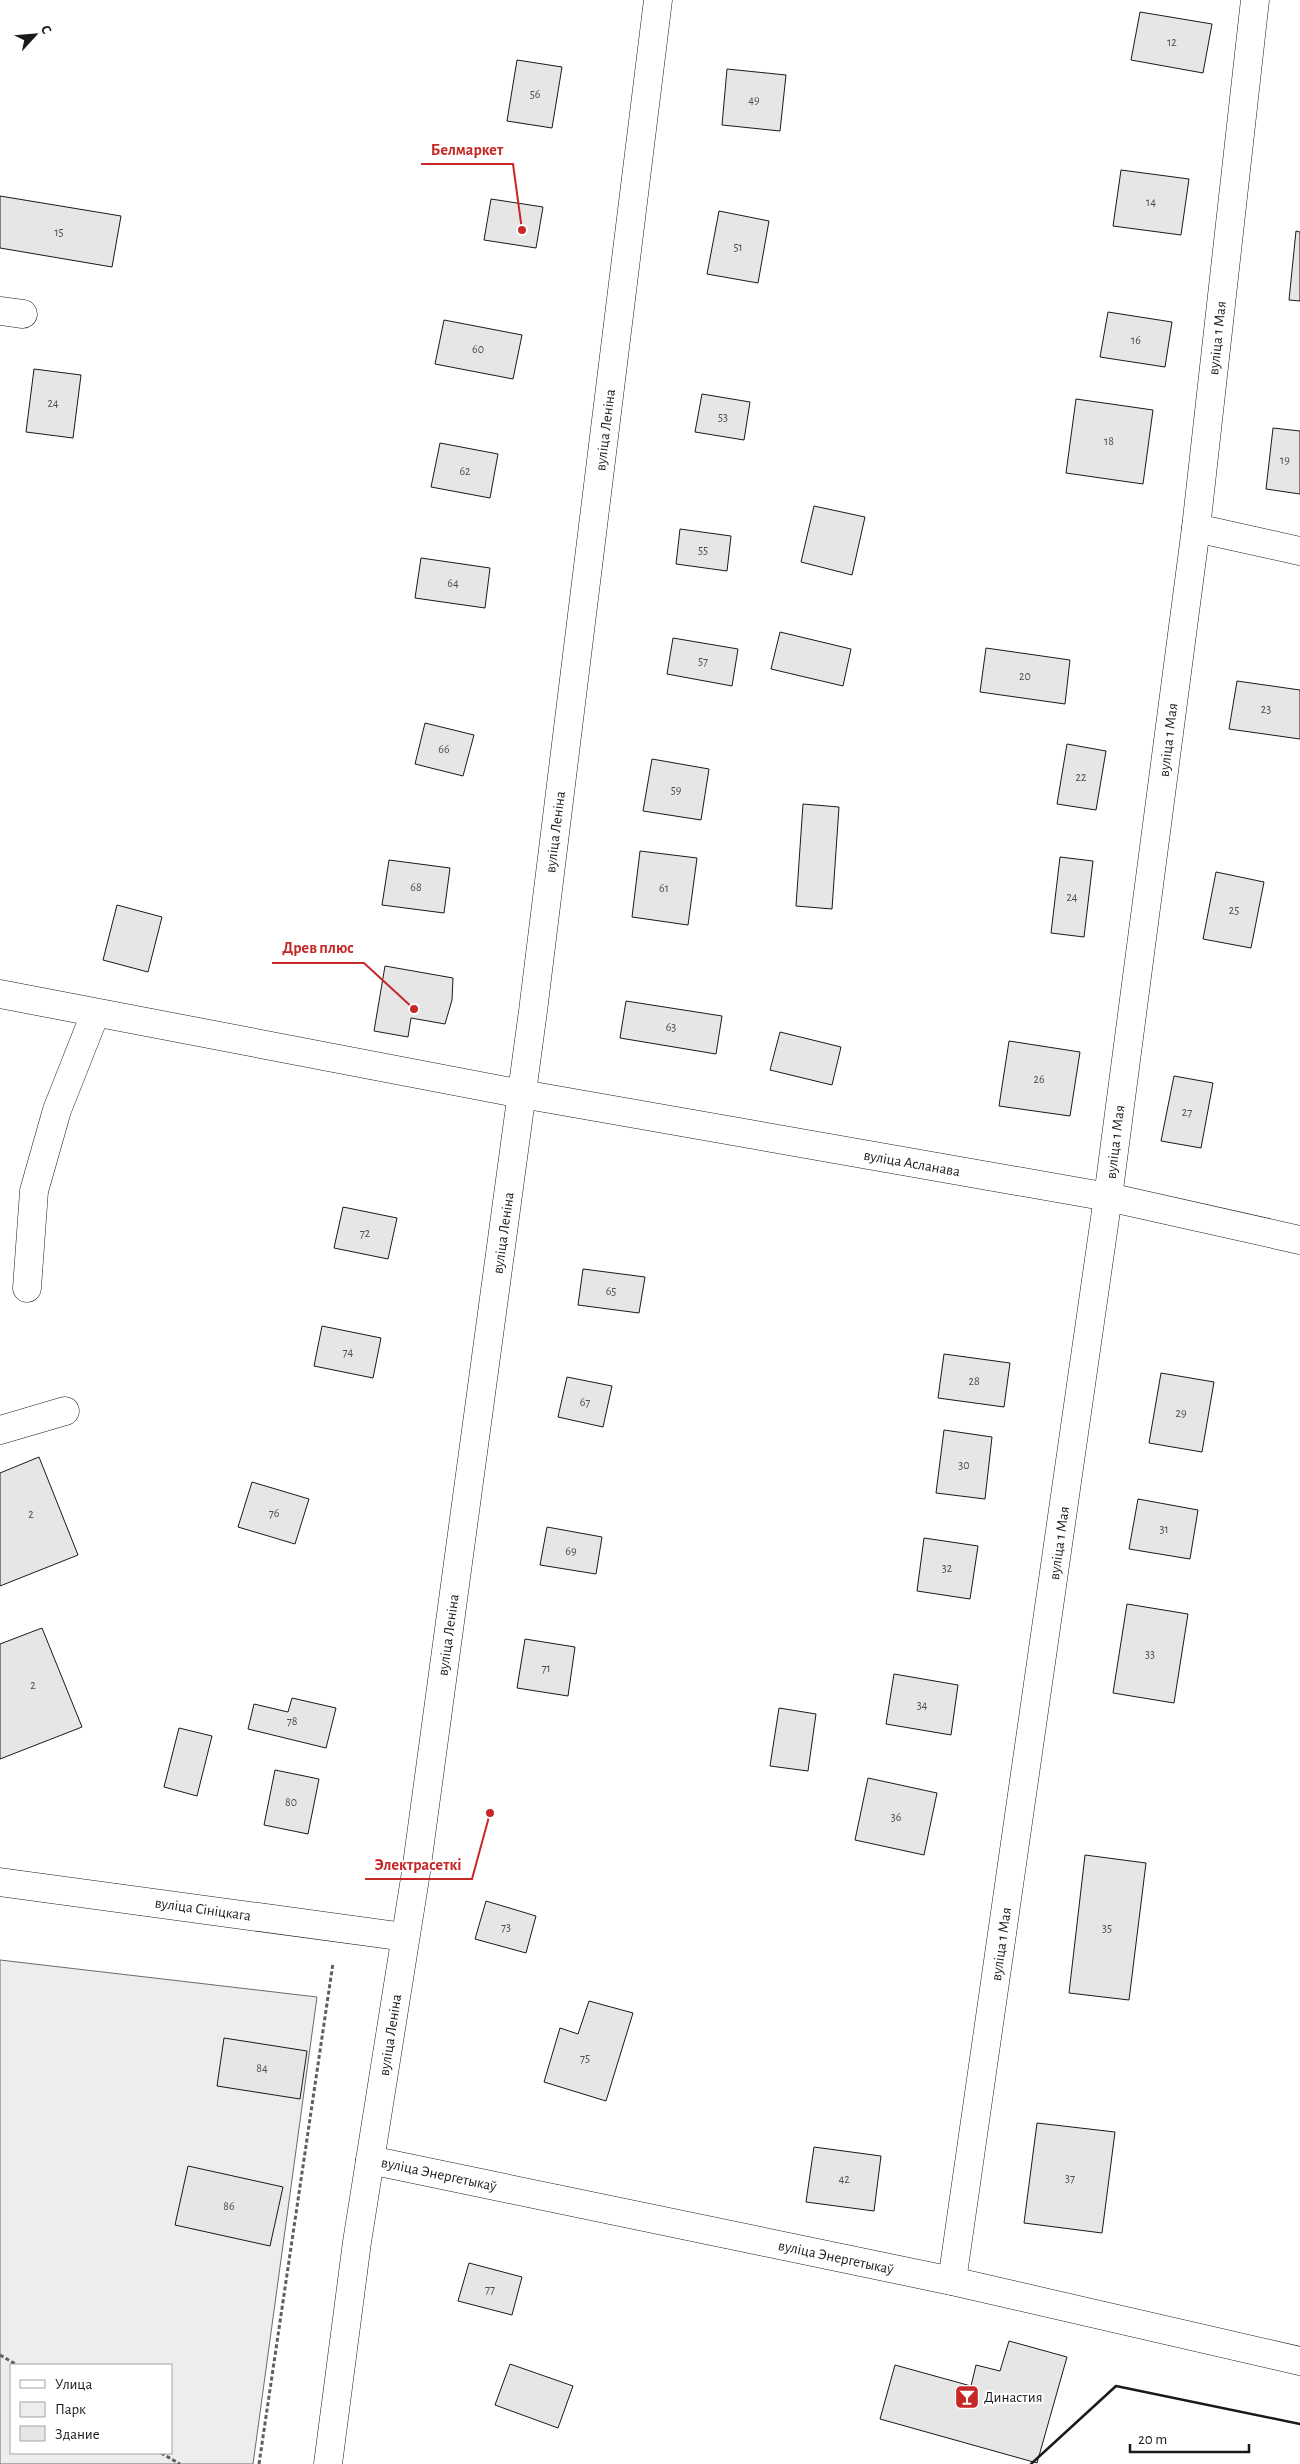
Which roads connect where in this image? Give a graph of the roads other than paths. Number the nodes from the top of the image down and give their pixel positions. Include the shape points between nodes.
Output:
1 (658, 0) edge
2 (1255, 0) edge
3 (1196, 528) junction
4 (1300, 551) edge
5 (0, 994) edge
6 (95, 1014) junction
7 (522, 1094) junction
8 (1108, 1197) junction
9 (1300, 1240) edge
10 (27, 1288) dead end
11 (64, 1411) dead end
12 (0, 1430) edge
13 (0, 1882) edge
14 (405, 1937) junction
15 (370, 2160) junction
16 (952, 2281) junction
17 (1300, 2361) edge
18 (328, 2464) edge

1 - 7 street, вуліца Леніна
2 - 3 street, вуліца 1 Мая
3 - 4 street
3 - 8 street, вуліца 1 Мая
5 - 6 street, вуліца Асланава
6 - 7 street, вуліца Асланава
6 - 10 street via 57,1110 34,1190
7 - 8 street, вуліца Асланава
7 - 14 street, вуліца Леніна
8 - 9 street, вуліца Асланава
8 - 16 street, вуліца 1 Мая
11 - 12 street
13 - 14 street, вуліца Сініцкага
14 - 15 street, вуліца Леніна
15 - 16 street, вуліца Энергетыкаў
15 - 18 street, вуліца Леніна
16 - 17 street, вуліца Энергетыкаў

